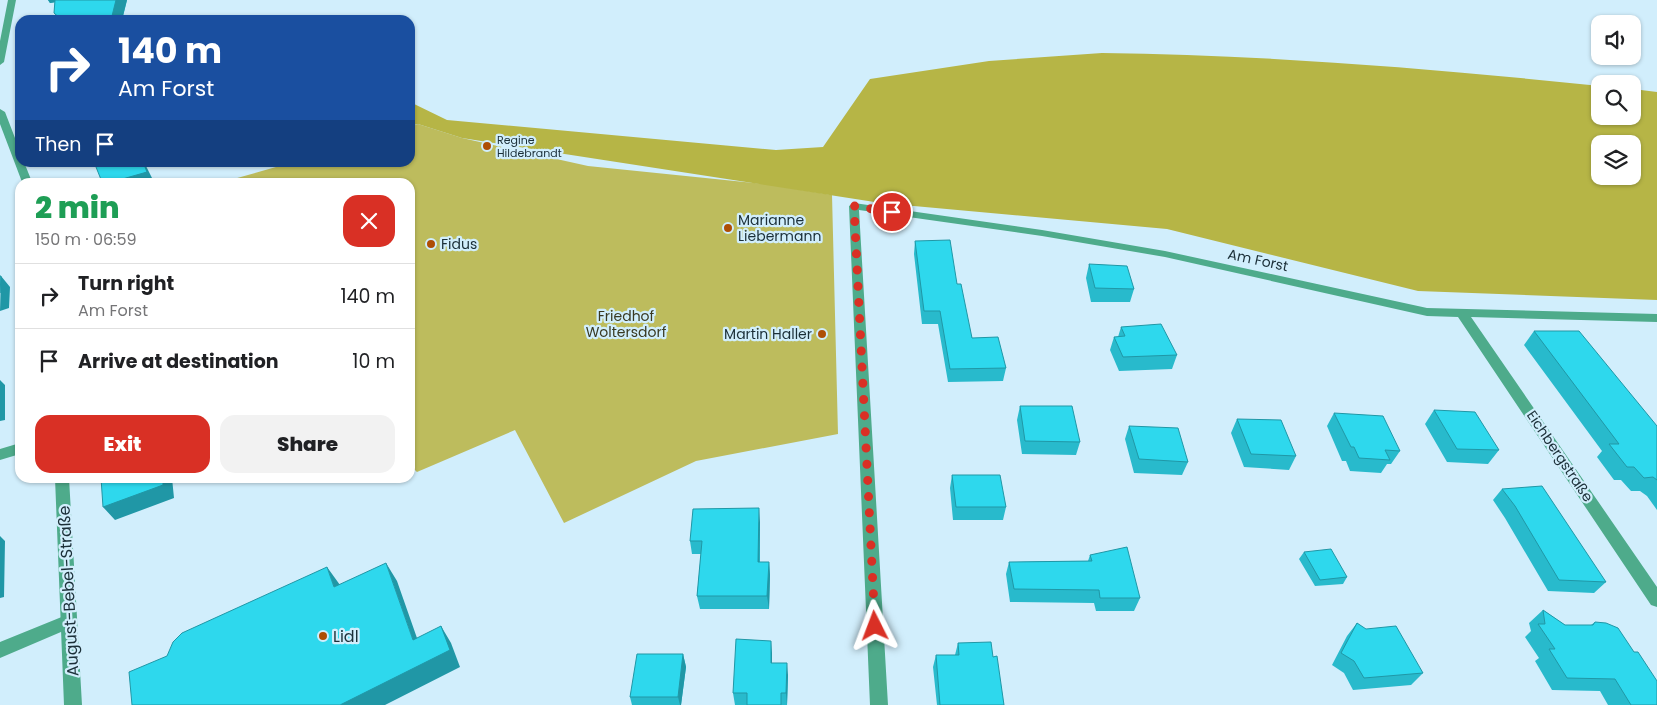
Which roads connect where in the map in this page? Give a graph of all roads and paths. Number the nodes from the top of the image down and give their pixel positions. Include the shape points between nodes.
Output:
1 (12, 0) edge
2 (0, 62) edge
3 (0, 112) edge
4 (15, 151) edge
5 (1461, 312) junction
6 (1657, 318) edge
7 (15, 450) edge
8 (0, 456) edge
9 (62, 483) edge
10 (1657, 600) edge
11 (69, 621) junction
12 (0, 650) edge
13 (73, 705) edge
14 (879, 705) edge

1 - 2 street
3 - 4 street
5 - 6 street, Am Forst
5 - 10 street, Eichbergstraße
5 - 14 street, Am Forst via 1427,312 1165,254 854,206
7 - 8 street
9 - 11 street, August-Bebel-Straße
11 - 12 street
11 - 13 street, August-Bebel-Straße

